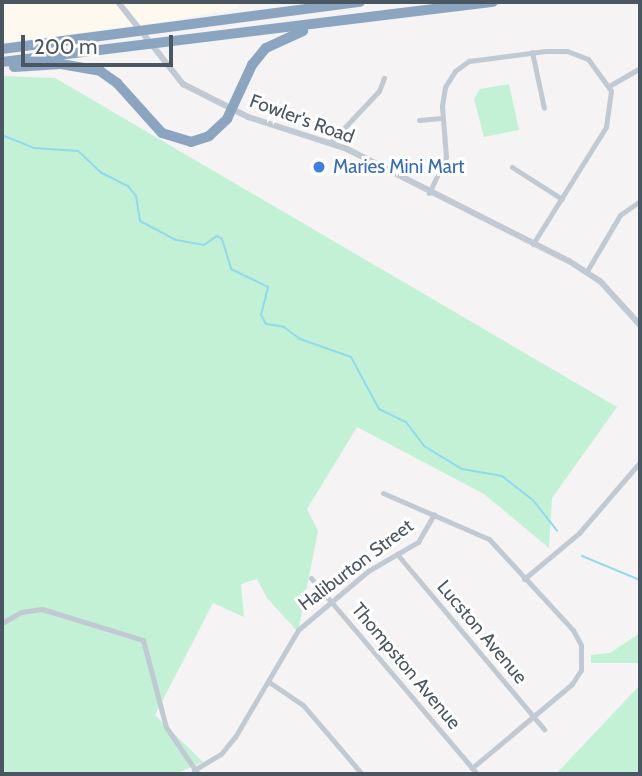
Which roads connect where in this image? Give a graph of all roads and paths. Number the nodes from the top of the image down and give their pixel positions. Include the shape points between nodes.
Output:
1 (118, 2) edge
2 (360, 2) edge
3 (493, 2) edge
4 (403, 14) junction
5 (2, 50) edge
6 (532, 52) junction
7 (2, 65) edge
8 (640, 68) edge
9 (384, 78) dead end
10 (609, 86) junction
11 (544, 108) dead end
12 (233, 111) junction
13 (442, 118) junction
14 (419, 120) dead end
15 (330, 143) junction
16 (512, 167) dead end
17 (429, 192) junction
18 (562, 199) junction
19 (640, 201) edge
20 (533, 244) junction
21 (587, 271) junction
22 (640, 325) edge
23 (640, 462) edge
24 (383, 493) dead end
25 (434, 514) junction
26 (397, 554) junction
27 (311, 578) dead end
28 (524, 579) junction
29 (331, 601) junction
30 (2, 623) edge
31 (269, 682) junction
32 (533, 717) junction
33 (544, 729) dead end
34 (472, 768) junction
35 (196, 772) edge
36 (362, 774) edge
37 (477, 774) edge

1 - 12 street, Fowler's Road via 183,84
2 - 5 highway
3 - 4 highway
4 - 7 highway
4 - 12 highway via 297,33 275,42 252,65
6 - 10 street via 567,51 588,59
6 - 11 street
6 - 13 street via 469,61 455,71 445,87
7 - 12 highway via 61,64 100,71 117,82 162,133 182,142 209,136
8 - 10 street
9 - 15 street via 379,91
10 - 18 street via 611,108 606,127
12 - 15 street, Fowler's Road
13 - 14 street
13 - 17 street via 446,157
15 - 17 street, Fowler's Road
16 - 18 street
17 - 20 street, Fowler's Road
18 - 20 street
19 - 21 street via 621,215
20 - 21 street, Fowler's Road
21 - 22 street, Fowler's Road
23 - 28 street via 588,524
24 - 25 street
25 - 26 street, Haliburton Street via 422,538
25 - 28 street via 489,539
26 - 29 street, Haliburton Street
26 - 32 street, Lucston Avenue
27 - 29 street, Thompston Avenue
28 - 32 street via 573,631 583,654 577,677
29 - 31 street, Haliburton Street via 298,630
29 - 34 street, Thompston Avenue
30 - 35 street via 36,609 143,640 166,727
31 - 35 street, Haliburton Street via 228,747
31 - 36 street via 303,705
32 - 33 street, Lucston Avenue
32 - 34 street
34 - 37 street, Thompston Avenue

